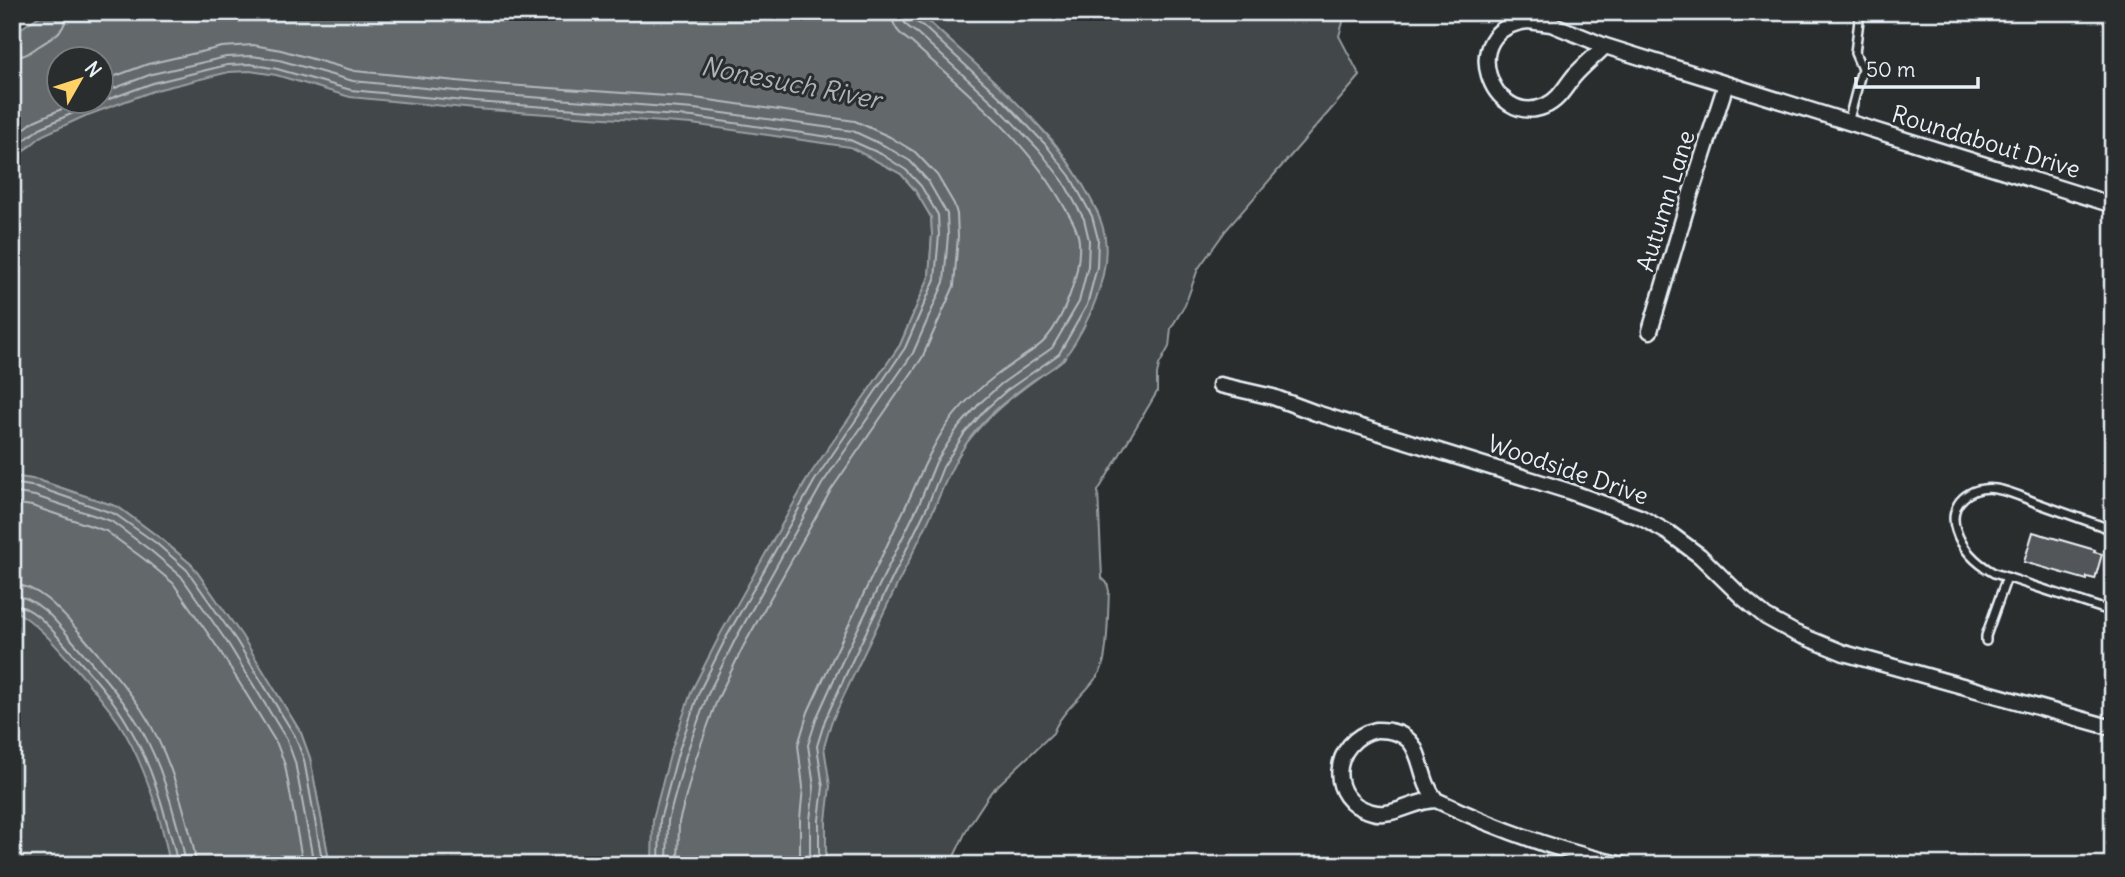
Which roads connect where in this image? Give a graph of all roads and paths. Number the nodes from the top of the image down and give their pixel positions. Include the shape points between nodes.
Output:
1 (1860, 12) edge
2 (1605, 46) junction
3 (1726, 84) junction
4 (1848, 123) junction
5 (2113, 205) edge
6 (1650, 331) dead end
7 (1220, 385) dead end
8 (2113, 530) edge
9 (2007, 577) junction
10 (2113, 611) edge
11 (1986, 641) dead end
12 (2113, 728) edge
13 (1436, 800) junction
14 (1623, 865) edge

1 - 4 lane via 1855,53 1862,69
2 - 2 street, Roundabout Drive via 1551,24 1516,23 1493,41 1487,68 1504,100 1526,109 1543,107 1559,97
2 - 3 street, Roundabout Drive
3 - 4 street, Roundabout Drive
3 - 6 street, Autumn Lane
4 - 5 street, Roundabout Drive
7 - 12 street, Woodside Drive via 1273,397 1612,506 1681,541 1766,617 1819,644
8 - 9 lane via 2005,491 1972,492 1956,507 1957,532 1982,566
9 - 10 lane
9 - 11 lane
13 - 13 street via 1419,755 1404,737 1376,730 1346,749 1339,767 1340,781 1362,809 1390,813
13 - 14 street via 1536,842

